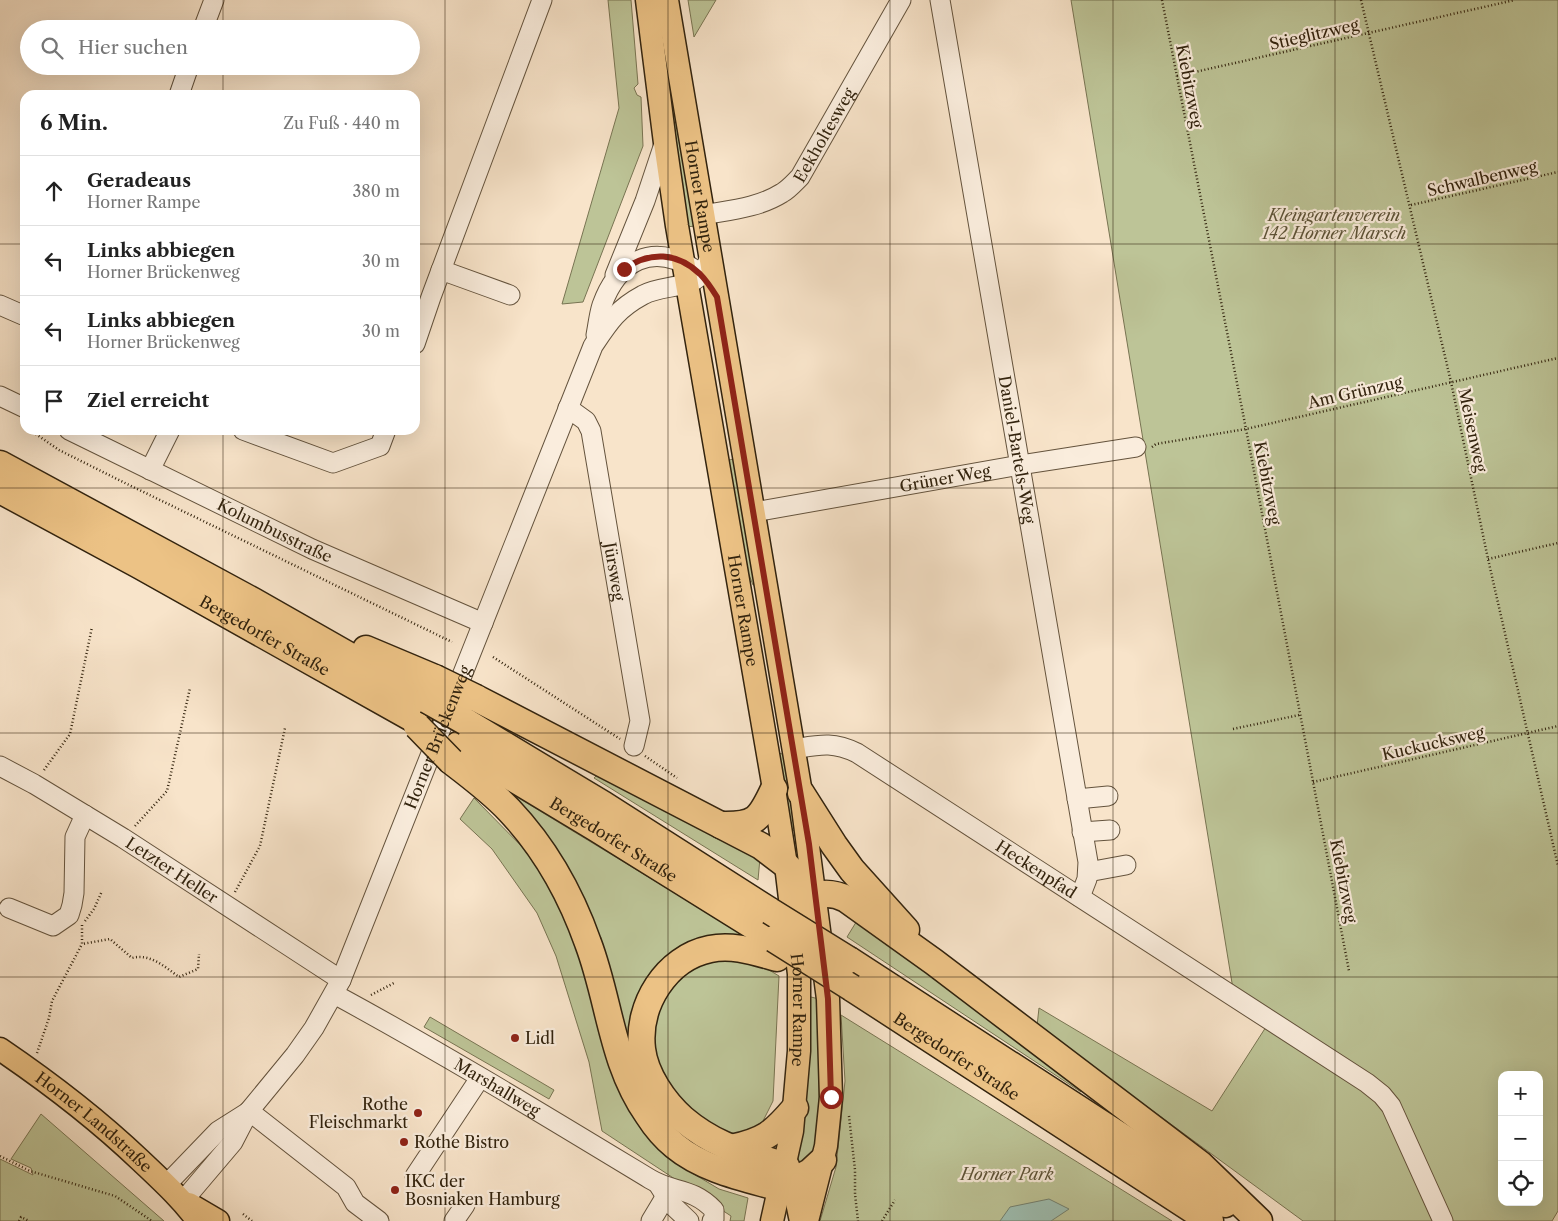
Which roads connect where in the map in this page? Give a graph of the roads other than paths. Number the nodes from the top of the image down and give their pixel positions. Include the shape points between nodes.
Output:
1 (214, 0) edge
2 (542, 0) edge
3 (647, 0) edge
4 (667, 0) edge
5 (901, 0) edge
6 (940, 0) edge
7 (206, 20) edge
8 (186, 75) edge
9 (181, 90) edge
10 (665, 143) junction
11 (702, 215) junction
12 (695, 269) junction
13 (441, 270) junction
14 (611, 285) junction
15 (510, 295) dead end
16 (0, 306) edge
17 (20, 314) edge
18 (420, 330) edge
19 (593, 346) junction
20 (0, 396) edge
21 (20, 406) edge
22 (568, 408) junction
23 (79, 435) edge
24 (168, 435) edge
25 (257, 435) edge
26 (384, 435) edge
27 (1136, 447) dead end
28 (0, 464) edge
29 (1020, 465) junction
30 (150, 470) junction
31 (0, 490) edge
32 (754, 512) junction
33 (483, 623) junction
34 (421, 708) junction
35 (765, 741) junction
36 (458, 743) junction
37 (634, 746) dead end
38 (793, 748) junction
39 (0, 766) edge
40 (774, 789) junction
41 (801, 793) junction
42 (1108, 796) dead end
43 (1077, 799) junction
44 (85, 815) junction
45 (720, 825) junction
46 (1110, 830) dead end
47 (1082, 832) junction
48 (786, 865) junction
49 (1126, 865) dead end
50 (1088, 872) junction
51 (815, 895) junction
52 (1080, 897) junction
53 (9, 908) dead end
54 (782, 913) junction
55 (776, 948) junction
56 (934, 962) junction
57 (338, 987) junction
58 (0, 1049) edge
59 (480, 1078) junction
60 (794, 1108) junction
61 (249, 1111) junction
62 (731, 1148) junction
63 (823, 1160) junction
64 (415, 1176) dead end
65 (786, 1178) junction
66 (166, 1185) junction
67 (662, 1190) junction
68 (183, 1201) junction
69 (465, 1205) dead end
70 (198, 1221) edge
71 (218, 1221) edge
72 (380, 1221) edge
73 (454, 1221) edge
74 (651, 1221) edge
75 (689, 1221) edge
76 (712, 1221) edge
77 (772, 1221) edge
78 (803, 1221) edge
79 (807, 1221) edge
80 (1210, 1221) edge
81 (1251, 1221) edge
82 (1259, 1221) edge
83 (1443, 1221) edge

1 - 7 street
2 - 13 street
3 - 10 main road, Horner Rampe
4 - 11 main road, Horner Rampe
5 - 11 street, Eekholtesweg via 800,178 766,202
6 - 29 street, Daniel-Bartels-Weg
8 - 9 street
10 - 12 main road, Horner Rampe
10 - 14 street, Horner Brückenweg
11 - 12 main road, Horner Rampe
12 - 14 street, Horner Brückenweg via 659,256 640,259 624,269
12 - 19 street, Horner Brückenweg via 629,303 613,317
12 - 32 main road, Horner Rampe via 717,297
12 - 35 main road, Horner Rampe
13 - 15 street
13 - 18 street
14 - 19 street, Horner Brückenweg via 602,306
16 - 17 street
19 - 22 street, Horner Brückenweg
20 - 21 street
22 - 33 street, Horner Brückenweg
22 - 37 street, Jürsweg via 586,421 591,432 640,721
23 - 30 street, Kolumbusstraße
24 - 30 street
25 - 26 street via 333,463 380,446
27 - 29 street, Grüner Weg
28 - 34 highway via 253,601
29 - 32 street, Grüner Weg
29 - 43 street, Daniel-Bartels-Weg
30 - 33 street, Kolumbusstraße via 312,548
31 - 34 highway, Bergedorfer Straße via 139,565
32 - 38 main road, Horner Rampe
33 - 57 street, Horner Brückenweg
34 - 36 highway, bridge
34 - 36 highway, bridge
34 - 45 highway, bridge via 476,698
35 - 38 main road
35 - 40 main road, Horner Rampe
36 - 54 highway, Bergedorfer Straße via 604,806
36 - 55 highway, Bergedorfer Straße via 596,828
36 - 65 highway via 484,786 510,811 557,874 589,945 624,1072 654,1123 676,1147 698,1160 730,1173
38 - 41 main road, Horner Rampe
38 - 52 street, Heckenpfad via 832,744 856,753
39 - 44 street, Letzter Heller
40 - 45 highway via 756,819 746,824
40 - 48 main road, Horner Rampe
41 - 51 main road, Horner Rampe
41 - 56 highway via 852,870
42 - 43 street
43 - 47 street, Daniel-Bartels-Weg
44 - 53 street via 75,837 74,894 69,915 53,926
44 - 57 street, Letzter Heller via 228,906
45 - 48 highway via 761,846
46 - 47 street
47 - 50 street, Daniel-Bartels-Weg
48 - 51 highway
48 - 54 main road, Horner Rampe
49 - 50 street
50 - 52 street, Daniel-Bartels-Weg
51 - 54 highway
51 - 56 highway via 832,894 846,899
51 - 63 main road, Horner Rampe via 830,1027 831,1097
52 - 83 street, Heckenpfad via 1382,1095 1391,1106
54 - 60 main road, Horner Rampe via 799,974 799,1051
54 - 81 highway, Bergedorfer Straße, bridge via 849,960
55 - 62 highway via 710,949 694,954 679,962 658,984 643,1018 642,1049 657,1089 693,1127
55 - 80 highway, Bergedorfer Straße via 852,996 898,1020
56 - 82 highway via 1200,1164
57 - 59 street, Marshallweg via 353,1004
57 - 61 street, Horner Brückenweg via 295,1055
58 - 66 main road, Horner Landstraße via 108,1130
59 - 64 street
59 - 67 street, Marshallweg
60 - 62 highway via 778,1128 764,1138
60 - 65 main road, Horner Rampe
61 - 66 street, Horner Brückenweg via 218,1131
61 - 68 street, Horner Brückenweg via 233,1142
61 - 72 street via 346,1187 355,1203
62 - 65 highway
63 - 65 highway via 810,1172
63 - 79 main road, Horner Rampe
65 - 77 main road, Horner Rampe
65 - 78 highway
66 - 68 main road, Horner Landstraße
67 - 74 street
67 - 75 street, Marshallweg via 670,1203
67 - 76 street, Marshallweg via 689,1192 707,1202 714,1210
68 - 70 main road, Horner Landstraße
68 - 71 main road, Horner Landstraße
69 - 73 street

